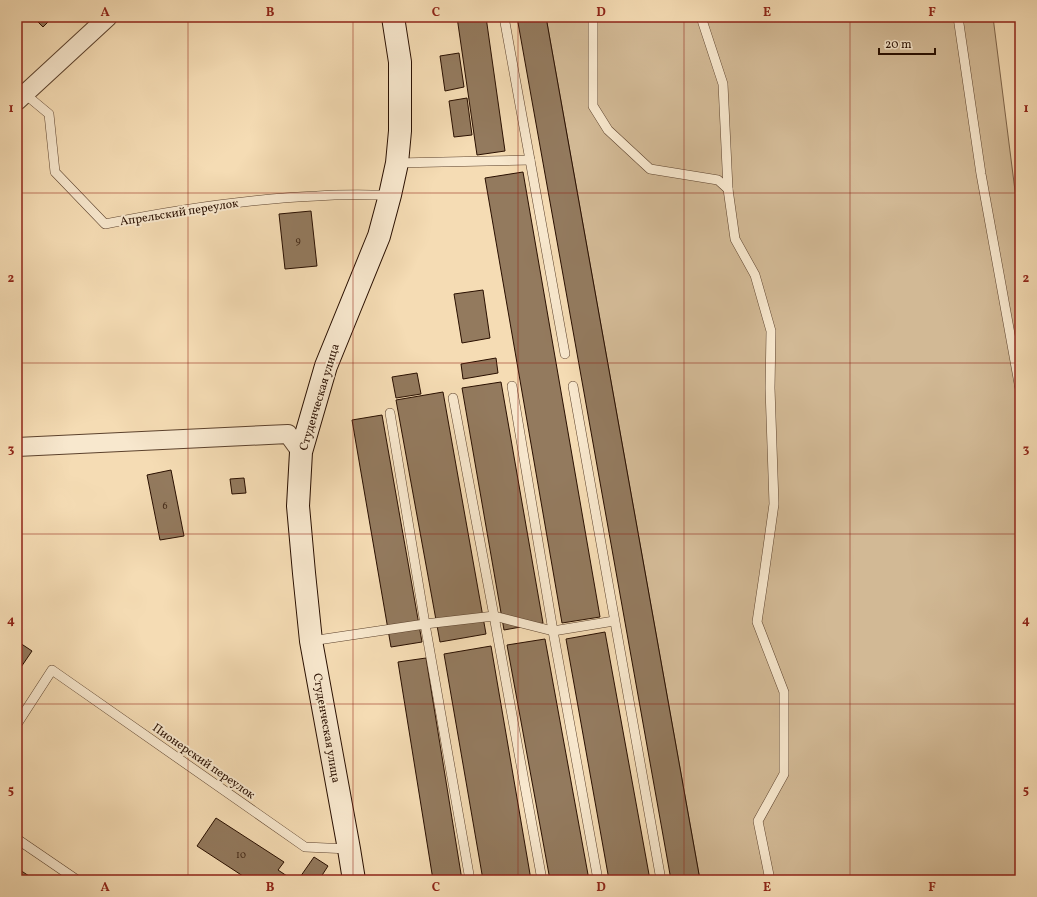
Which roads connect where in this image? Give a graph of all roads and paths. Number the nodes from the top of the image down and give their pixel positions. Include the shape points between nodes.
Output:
1 (108, 17) edge
2 (393, 17) edge
3 (504, 17) edge
4 (593, 17) edge
5 (700, 17) edge
6 (958, 17) edge
7 (21, 98) edge
8 (530, 160) junction
9 (397, 163) junction
10 (728, 189) junction
11 (390, 195) junction
12 (565, 354) dead end
13 (512, 386) dead end
14 (573, 386) dead end
15 (1020, 389) edge
16 (453, 398) dead end
17 (390, 413) dead end
18 (17, 447) edge
19 (302, 452) junction
20 (494, 616) junction
21 (614, 621) junction
22 (426, 624) junction
23 (553, 631) junction
24 (311, 642) junction
25 (17, 724) edge
26 (17, 839) edge
27 (349, 849) junction
28 (77, 880) edge
29 (354, 880) edge
30 (470, 880) edge
31 (542, 880) edge
32 (598, 880) edge
33 (661, 880) edge
34 (770, 880) edge

1 - 7 street
2 - 9 main road, Студенческая улица via 400,62 400,131
3 - 8 lane
4 - 10 lane via 592,106 608,130 650,169 718,180
5 - 10 lane via 723,84
6 - 15 lane via 981,174
7 - 11 lane, Апрельский переулок via 49,114 55,172 105,224 223,204 317,196
8 - 9 lane
8 - 12 lane
9 - 11 main road, Студенческая улица
10 - 34 lane via 735,240 755,275 771,331 774,504 757,622 784,692 784,774 758,821
11 - 19 main road, Студенческая улица via 379,236 326,366
13 - 23 lane
14 - 21 lane
16 - 20 lane
17 - 22 lane
18 - 19 street via 288,434
19 - 24 main road, Студенческая улица via 298,506
20 - 22 lane
20 - 23 lane
20 - 31 lane
21 - 23 lane
21 - 33 lane
22 - 24 lane
22 - 30 lane
23 - 32 lane
24 - 27 main road, Студенческая улица
25 - 27 lane, Пионерский переулок via 52,670 305,847
26 - 28 lane
27 - 29 main road, Студенческая улица

